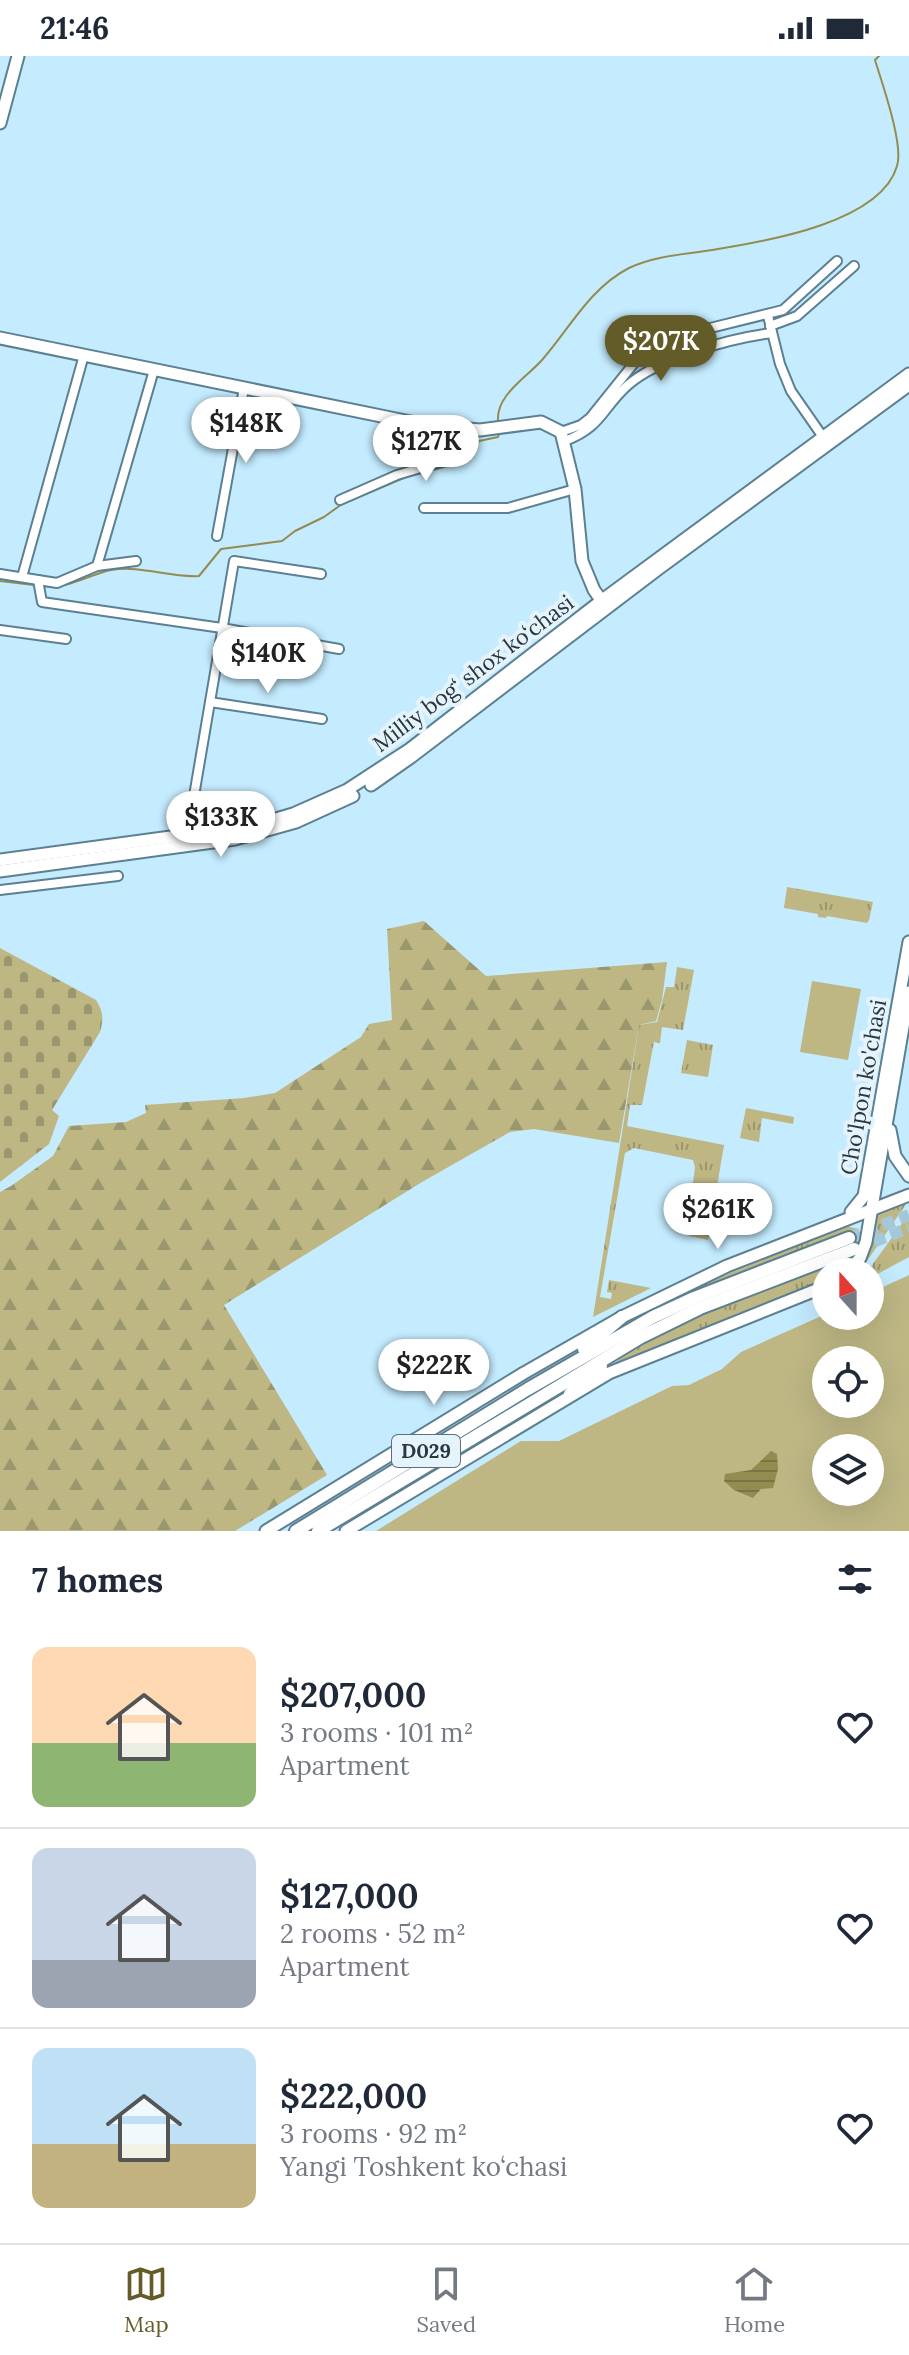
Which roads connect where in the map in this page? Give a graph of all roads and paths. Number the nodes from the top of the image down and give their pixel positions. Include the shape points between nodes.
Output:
1 (18, 56) edge
2 (0, 123) edge
3 (837, 261) dead end
4 (854, 266) dead end
5 (768, 316) junction
6 (771, 330) junction
7 (0, 338) edge
8 (84, 355) junction
9 (154, 370) junction
10 (909, 374) edge
11 (909, 385) edge
12 (244, 388) junction
13 (464, 430) junction
14 (563, 437) junction
15 (823, 437) junction
16 (575, 489) junction
17 (756, 491) junction
18 (340, 500) dead end
19 (424, 508) dead end
20 (217, 536) dead end
21 (136, 561) dead end
22 (97, 566) junction
23 (0, 574) edge
24 (321, 574) dead end
25 (22, 577) junction
26 (39, 584) junction
27 (604, 604) junction
28 (222, 628) junction
29 (0, 630) edge
30 (66, 639) dead end
31 (339, 649) dead end
32 (210, 702) junction
33 (322, 719) dead end
34 (187, 837) junction
35 (87, 854) junction
36 (0, 860) edge
37 (0, 871) edge
38 (118, 876) dead end
39 (0, 890) edge
40 (909, 942) edge
41 (909, 992) edge
42 (896, 1064) junction
43 (909, 1176) edge
44 (909, 1195) edge
45 (872, 1208) junction
46 (832, 1224) junction
47 (867, 1239) junction
48 (859, 1258) edge
49 (812, 1291) edge
50 (622, 1317) junction
51 (618, 1343) junction
52 (558, 1372) junction
53 (570, 1394) junction
54 (266, 1531) edge
55 (296, 1531) edge
56 (318, 1531) edge
57 (346, 1531) edge

1 - 2 main road
3 - 5 street via 783,310
4 - 6 street via 797,316
5 - 6 street
5 - 14 street via 678,336 639,357 590,418
6 - 14 street via 694,352 644,374 626,386 585,433
6 - 15 street via 791,391
7 - 8 main road
8 - 9 main road
8 - 25 street
9 - 12 main road
9 - 22 street
10 - 15 main road, Milliy bog‘ shox ko‘chasi
11 - 17 main road, Milliy bog‘ shox ko‘chasi
12 - 13 main road
12 - 20 street
13 - 14 main road via 541,422
13 - 18 street via 464,445 454,458
14 - 16 main road
15 - 17 main road, Milliy bog‘ shox ko‘chasi
16 - 19 street via 508,508
16 - 27 main road via 582,561
17 - 27 main road, Milliy bog‘ shox ko‘chasi
21 - 22 street
22 - 26 street via 57,583
23 - 25 street
24 - 28 street via 234,561
25 - 26 street
26 - 28 street via 42,602
27 - 34 main road, Milliy bog‘ shox ko‘chasi via 347,790 273,821
27 - 35 main road, Milliy bog‘ shox ko‘chasi via 411,757 334,806 235,839
28 - 31 street
28 - 32 street
29 - 30 street
32 - 33 street
32 - 34 street
34 - 35 main road, Milliy bog‘ shox ko‘chasi
35 - 36 main road, Milliy bog‘ shox ko‘chasi
35 - 37 main road, Milliy bog‘ shox ko‘chasi
38 - 39 street
40 - 46 main road, Cho'lpon ko'chasi via 864,1196
41 - 42 main road, Cho'lpon ko'chasi
42 - 43 main road via 890,1141
42 - 45 main road, Cho'lpon ko'chasi
44 - 45 main road
45 - 46 main road
45 - 47 main road, Cho'lpon ko'chasi
46 - 47 main road via 855,1223
46 - 50 main road via 727,1266
47 - 48 main road
49 - 53 main road via 647,1356
50 - 52 highway
50 - 54 main road
51 - 51 highway, D029 via 741,1292 852,1243 694,1298
51 - 52 highway
51 - 53 highway
51 - 56 highway, D029
52 - 55 highway, D029
53 - 57 main road

